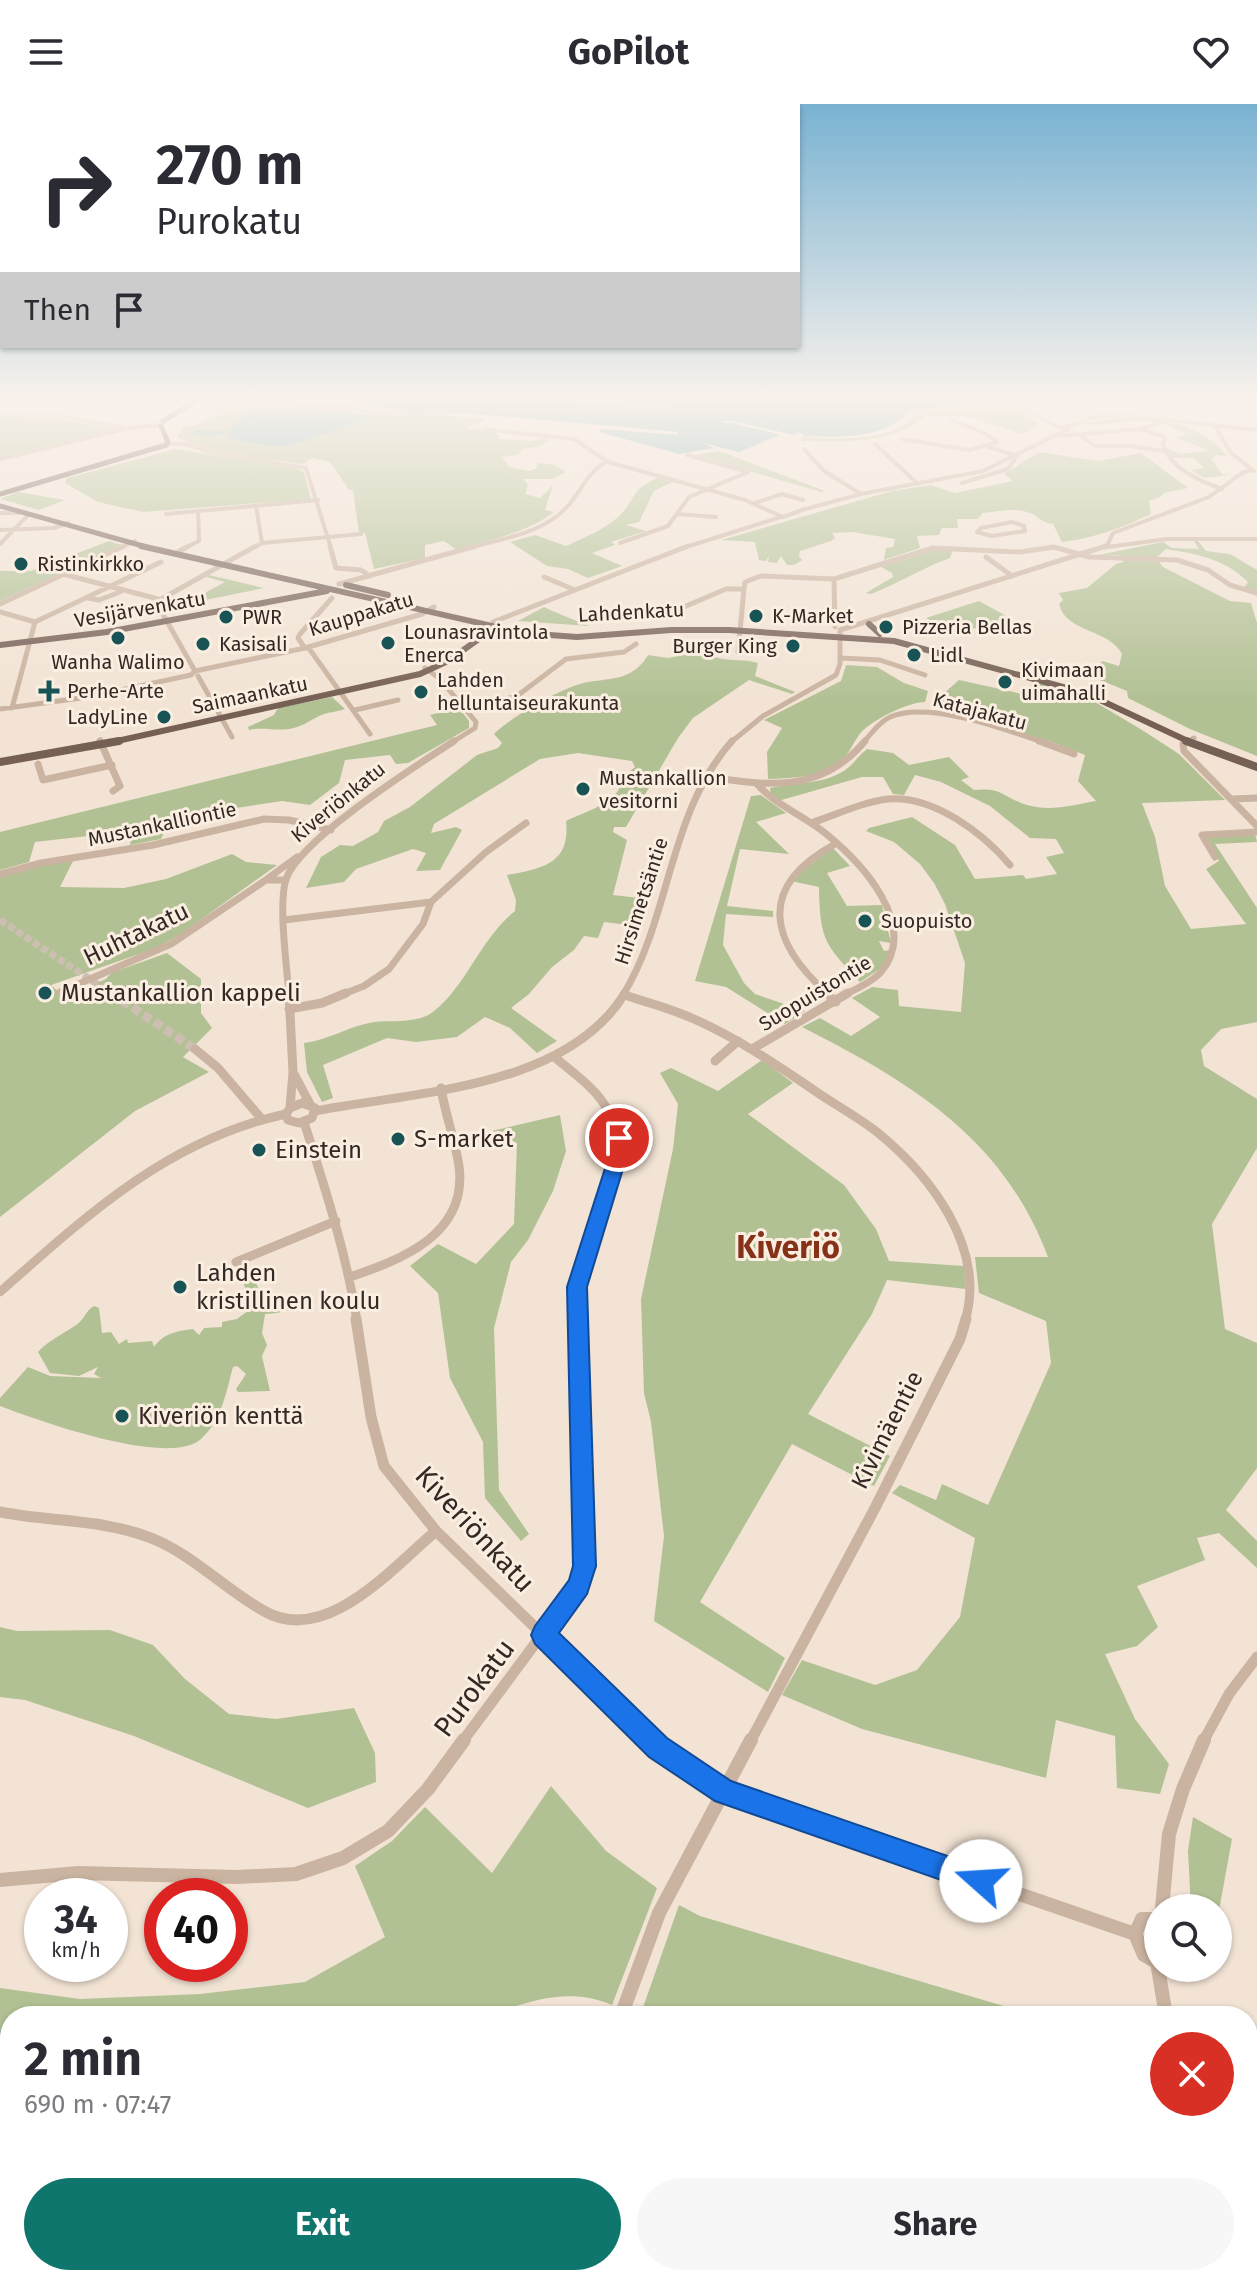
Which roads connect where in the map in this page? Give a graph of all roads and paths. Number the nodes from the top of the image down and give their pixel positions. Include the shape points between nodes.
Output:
1 (575, 498) edge
2 (688, 498) edge
3 (740, 498) edge
4 (771, 498) edge
5 (795, 498) edge
6 (847, 498) edge
7 (1207, 498) edge
8 (0, 499) edge
9 (318, 500) joint
10 (803, 500) dead end
11 (757, 503) junction
12 (256, 506) junction
13 (198, 511) junction
14 (0, 513) edge
15 (20, 513) junction
16 (166, 514) dead end
17 (677, 514) junction
18 (28, 515) junction
19 (785, 515) junction
20 (716, 517) dead end
21 (64, 524) junction
22 (0, 530) edge
23 (14, 530) junction
24 (361, 534) dead end
25 (995, 536) junction
26 (327, 537) junction
27 (1256, 540) edge
28 (132, 542) junction
29 (262, 543) junction
30 (620, 543) dead end
31 (0, 544) edge
32 (1107, 546) junction
33 (1007, 552) junction
34 (177, 553) junction
35 (1081, 554) junction
36 (986, 557) dead end
37 (226, 564) junction
38 (63, 574) junction
39 (368, 575) junction
40 (1012, 576) junction
41 (544, 577) dead end
42 (834, 579) junction
43 (332, 586) junction
44 (108, 587) junction
45 (744, 589) junction
46 (120, 590) junction
47 (575, 590) junction
48 (1257, 593) edge
49 (87, 598) junction
50 (332, 598) dead end
51 (158, 599) junction
52 (0, 604) edge
53 (431, 609) junction
54 (0, 612) edge
55 (665, 615) dead end
56 (879, 619) junction
57 (165, 621) junction
58 (35, 622) junction
59 (869, 624) junction
60 (494, 625) junction
61 (739, 628) junction
62 (855, 631) junction
63 (880, 634) junction
64 (840, 635) junction
65 (30, 643) junction
66 (636, 644) dead end
67 (0, 645) edge
68 (307, 648) junction
69 (738, 652) dead end
70 (841, 658) junction
71 (427, 670) junction
72 (197, 673) junction
73 (925, 675) dead end
74 (340, 690) junction
75 (398, 700) dead end
76 (12, 708) junction
77 (0, 709) edge
78 (466, 709) junction
79 (355, 710) junction
80 (219, 715) junction
81 (370, 734) dead end
82 (232, 737) dead end
83 (1190, 739) junction
84 (101, 742) junction
85 (1074, 754) dead end
86 (0, 760) edge
87 (38, 764) dead end
88 (112, 765) junction
89 (1257, 765) edge
90 (709, 777) junction
91 (756, 783) junction
92 (113, 791) dead end
93 (1257, 798) edge
94 (1233, 799) junction
95 (526, 823) dead end
96 (811, 823) junction
97 (1257, 826) edge
98 (331, 830) junction
99 (1257, 832) edge
100 (835, 844) junction
101 (300, 855) junction
102 (1215, 857) dead end
103 (1010, 865) dead end
104 (0, 874) edge
105 (266, 880) junction
106 (286, 880) junction
107 (431, 902) junction
108 (284, 920) junction
109 (60, 992) dead end
110 (625, 995) junction
111 (836, 1002) junction
112 (289, 1009) junction
113 (738, 1041) junction
114 (195, 1049) tunnel mouth
115 (752, 1049) junction
116 (553, 1056) junction
117 (715, 1061) dead end
118 (293, 1072) junction
119 (441, 1088) junction
120 (313, 1107) junction
121 (288, 1111) junction
122 (260, 1117) junction
123 (304, 1122) junction
124 (336, 1221) junction
125 (236, 1262) dead end
126 (350, 1277) junction
127 (0, 1292) edge
128 (0, 1512) edge
129 (436, 1531) junction
130 (543, 1635) junction
131 (1257, 1657) edge
132 (724, 1792) junction
133 (0, 1880) edge
134 (1163, 1894) edge
135 (1144, 1919) edge
136 (1135, 1934) junction
137 (1144, 1955) edge
138 (1161, 1982) edge
139 (625, 2006) edge
140 (1164, 2006) edge

1 - 39 street, Vesijärvenkatu via 547,523 508,539
2 - 17 street
3 - 11 street
4 - 11 street
5 - 10 street
6 - 19 street
7 - 32 street via 1113,533
8 - 15 main road, Lahdenkatu
8 - 21 main road, Lahdenkatu
9 - 12 street
9 - 26 street
11 - 19 street
12 - 13 street
12 - 29 street
13 - 16 street
13 - 34 street via 199,541
14 - 15 street
15 - 18 main road, Lahdenkatu
17 - 20 street
17 - 30 street via 668,526
18 - 21 main road, Lahdenkatu
18 - 23 street
19 - 47 street
21 - 23 street
21 - 28 main road, Lahdenkatu
22 - 23 street
23 - 31 street
24 - 26 street
25 - 25 street via 1022,532 1026,528 1012,522 978,530
25 - 33 street
26 - 29 street
26 - 39 street via 336,568
27 - 32 street via 1167,539
28 - 34 main road, Lahdenkatu
28 - 37 main road, Lahdenkatu
28 - 38 street
29 - 37 street
32 - 35 street
33 - 35 street via 1054,547
33 - 42 street via 933,548
34 - 37 main road, Lahdenkatu
34 - 44 street
35 - 40 street
35 - 48 street via 1162,559 1203,568
36 - 40 street
37 - 43 main road, Lahdenkatu
37 - 51 street
38 - 44 street
38 - 52 street
39 - 43 street, Vesijärvenkatu
40 - 56 street
41 - 47 street
42 - 45 street via 761,576 745,582
42 - 64 street
43 - 53 main road, Lahdenkatu
43 - 53 main road, Lahdenkatu via 389,595
43 - 57 main road, Vesijärvenkatu
44 - 46 street
44 - 49 street
45 - 55 street via 726,589
45 - 61 street
46 - 49 street via 99,600
46 - 51 street
47 - 60 street
49 - 58 street
50 - 68 street via 300,634
51 - 57 street
53 - 60 main road, Lahdenkatu
53 - 68 street, Kauppakatu
54 - 58 street
56 - 59 street
56 - 64 street
57 - 65 main road, Vesijärvenkatu
57 - 72 street
58 - 65 street
59 - 62 street
59 - 63 main road
60 - 61 main road, Lahdenkatu via 577,637
60 - 71 main road, Saimaankatu
61 - 64 main road, Lahdenkatu
61 - 64 main road, Lahdenkatu
61 - 69 street
62 - 63 main road, Lahdenkatu
62 - 64 main road, Lahdenkatu
63 - 83 main road, Lahdenkatu via 1100,693
64 - 70 street
64 - 83 main road, Lahdenkatu via 907,644 1069,688
65 - 67 main road, Vesijärvenkatu
65 - 76 street
66 - 78 street via 624,652 566,659 517,696
68 - 72 street, Kauppakatu
68 - 74 street
70 - 73 street via 880,660
70 - 90 street, Hirsimetsäntie via 836,675 736,736
71 - 74 main road, Saimaankatu
71 - 78 street
72 - 76 street, Kauppakatu
72 - 80 street
74 - 79 street
74 - 80 main road, Saimaankatu
75 - 79 street
76 - 77 street, Kauppakatu
78 - 98 street, Kiveriönkatu via 476,722 474,729 392,781
79 - 81 street
80 - 82 street
80 - 84 main road, Saimaankatu
83 - 89 main road, Lahdenkatu
83 - 94 street via 1183,747 1189,757
84 - 86 main road, Saimaankatu
84 - 88 street
85 - 91 street, Katajakatu via 915,711 886,719 849,759 824,776
87 - 88 street via 43,780
88 - 92 street via 120,786
90 - 91 street, Katajakatu
90 - 110 street, Hirsimetsäntie via 688,814 638,973
91 - 96 street, Suopuistontie via 773,802
93 - 94 street
94 - 97 street
95 - 107 street
96 - 100 street, Suopuistontie
96 - 103 street via 888,799 912,800 982,835
98 - 101 street, Kiveriönkatu
98 - 104 street, Mustankalliontie via 264,819
99 - 102 street via 1202,835
100 - 111 street via 808,860 787,884 780,931 793,959
100 - 111 street, Suopuistontie via 883,897 896,947 879,975
101 - 105 street, Huhtakatu
101 - 106 street, Kiveriönkatu
105 - 106 street
105 - 109 street, Huhtakatu via 171,944
106 - 108 street, Kiveriönkatu
107 - 108 street
107 - 112 street via 423,924 389,969 322,1003
108 - 112 street, Kiveriönkatu
110 - 113 street, Kivimäentie
110 - 116 street, Hirsimetsäntie via 590,1032
111 - 115 street, Suopuistontie
112 - 118 street, Kiveriönkatu
113 - 115 street, Kivimäentie
113 - 117 street
114 - 122 street
115 - 132 street, Kivimäentie via 880,1135 918,1171 956,1228 971,1273 969,1319 960,1339
116 - 119 street, Hirsimetsäntie
116 - 130 street, Purokatu via 600,1096 614,1115 619,1138 577,1287 585,1566 578,1586
118 - 120 street, Kiveriönkatu
118 - 121 street, Kiveriönkatu
119 - 120 street, Hirsimetsäntie
119 - 126 street via 460,1179 449,1217 422,1249
120 - 121 street via 298,1103
120 - 123 street via 312,1118
121 - 122 street
121 - 123 street via 291,1122
122 - 127 street via 151,1170 99,1206
123 - 124 street, Kiveriönkatu
124 - 125 street
124 - 126 street, Kiveriönkatu
126 - 129 street, Kiveriönkatu via 379,1454
128 - 129 street via 152,1538 266,1613 301,1621 353,1603
129 - 130 street, Kiveriönkatu
130 - 132 street, Kiveriönkatu via 658,1747
130 - 133 street, Purokatu via 428,1789 388,1831 343,1858 296,1874 78,1873
131 - 134 street via 1192,1763 1168,1836
132 - 136 street, Kiveriönkatu
132 - 139 street, Kivimäentie via 659,1913
135 - 136 street
136 - 137 street
138 - 140 street

